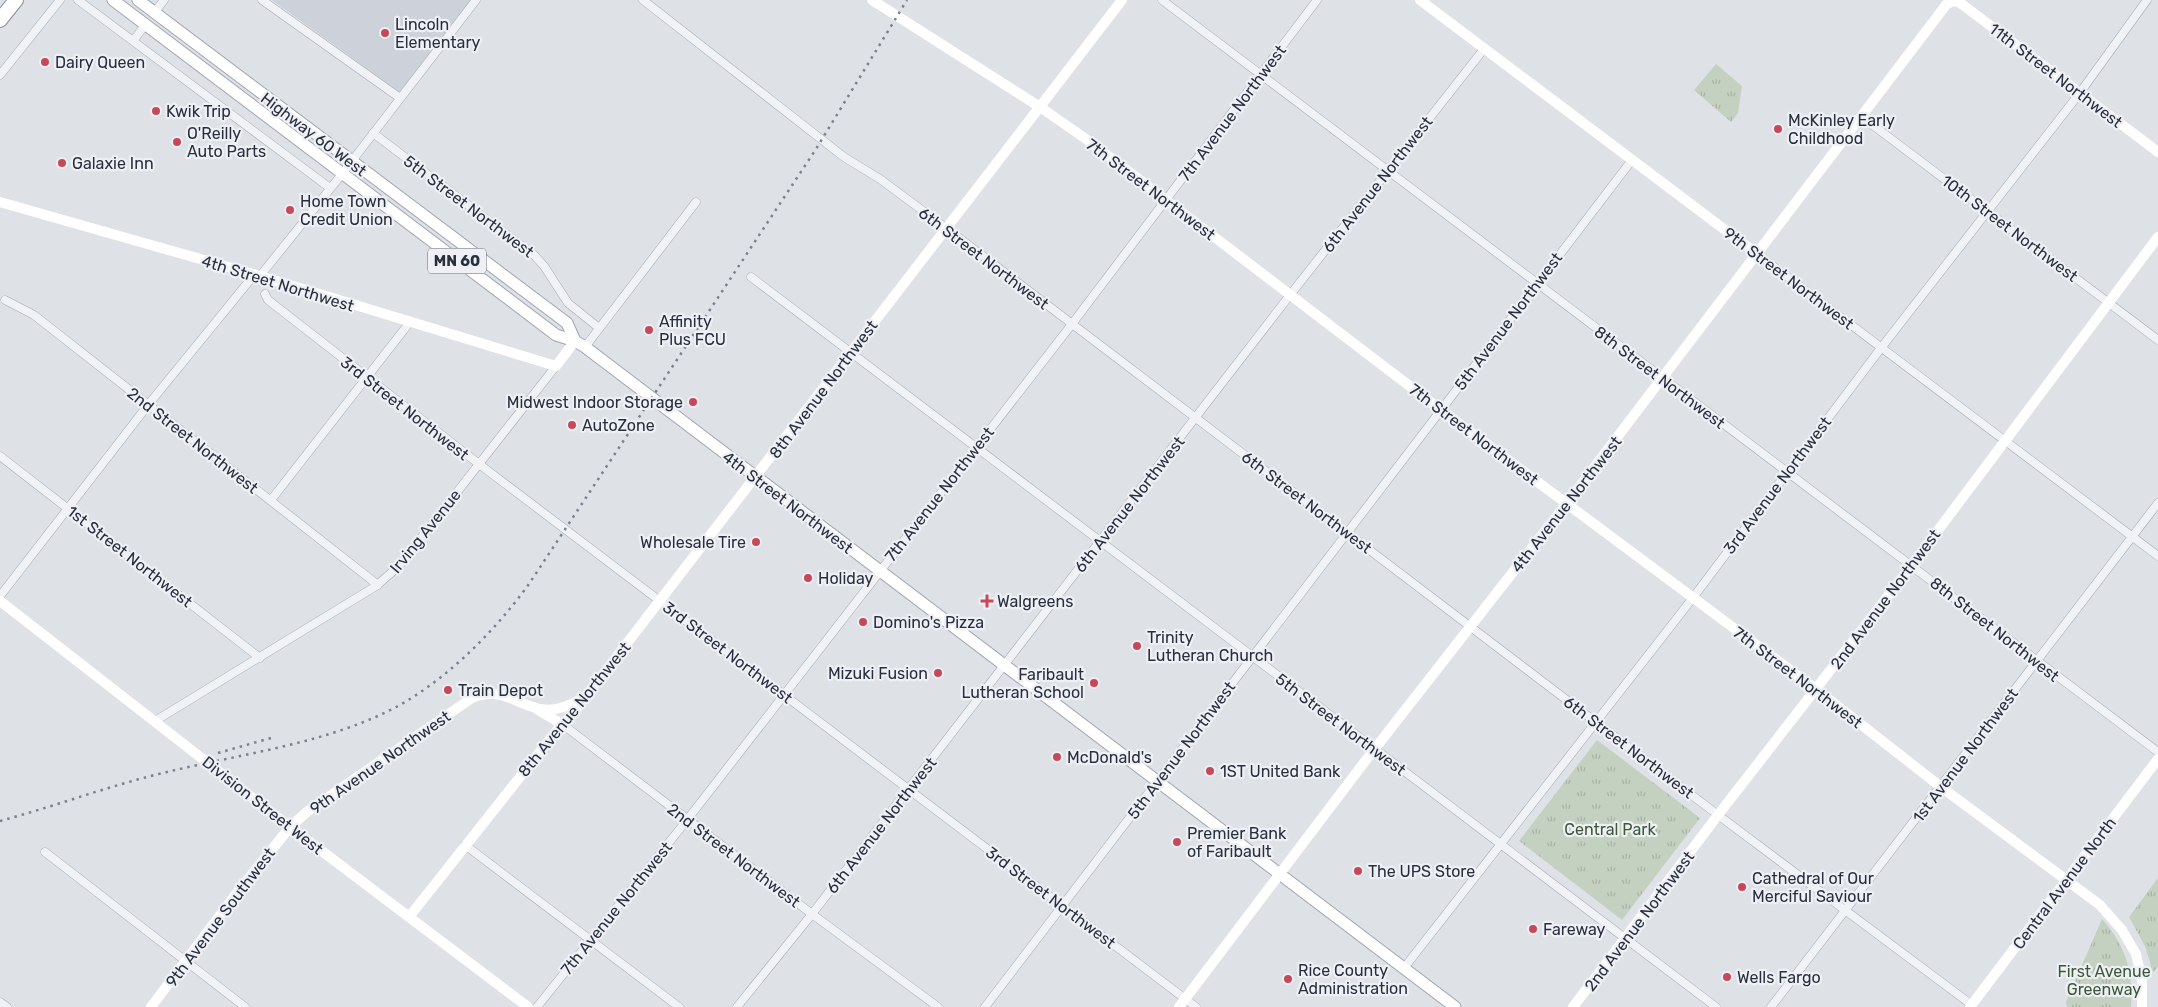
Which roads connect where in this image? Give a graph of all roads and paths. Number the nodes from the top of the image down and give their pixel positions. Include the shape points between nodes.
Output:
1 (16, 0) edge
2 (60, 0) edge
3 (78, 0) edge
4 (113, 0) edge
5 (138, 0) edge
6 (164, 0) edge
7 (262, 0) edge
8 (476, 0) edge
9 (643, 0) edge
10 (872, 0) edge
11 (1122, 0) edge
12 (1162, 0) edge
13 (1317, 0) edge
14 (1420, 0) edge
15 (2146, 0) edge
16 (1952, 1) joint
17 (154, 13) junction
18 (0, 20) edge
19 (145, 25) junction
20 (133, 41) junction
21 (1484, 49) junction
22 (0, 75) edge
23 (1261, 76) junction
24 (2078, 94) junction
25 (400, 98) junction
26 (1040, 107) junction
27 (1862, 117) junction
28 (373, 132) junction
29 (2158, 152) edge
30 (1632, 160) junction
31 (351, 161) junction
32 (1387, 172) junction
33 (342, 174) junction
34 (330, 188) junction
35 (1166, 200) junction
36 (0, 202) edge
37 (696, 202) dead end
38 (1988, 211) junction
39 (946, 228) junction
40 (2158, 237) edge
41 (1757, 254) junction
42 (257, 275) junction
43 (751, 277) dead end
44 (1536, 284) junction
45 (265, 294) dead end
46 (1290, 295) junction
47 (5, 300) dead end
48 (2109, 302) junction
49 (410, 322) junction
50 (1072, 324) junction
51 (599, 328) junction
52 (2158, 340) edge
53 (580, 344) junction
54 (1881, 348) junction
55 (850, 353) junction
56 (556, 366) junction
57 (367, 378) junction
58 (1662, 378) junction
59 (148, 406) junction
60 (1442, 410) junction
61 (1196, 418) junction
62 (2005, 441) junction
63 (975, 447) junction
64 (0, 456) edge
65 (479, 464) junction
66 (1787, 472) junction
67 (755, 478) junction
68 (271, 500) junction
69 (1567, 503) junction
70 (2158, 503) edge
71 (68, 508) junction
72 (1346, 532) junction
73 (2132, 537) junction
74 (1100, 541) junction
75 (2158, 556) edge
76 (1912, 565) junction
77 (880, 571) junction
78 (378, 585) junction
79 (0, 596) edge
80 (1692, 598) junction
81 (0, 601) edge
82 (660, 601) junction
83 (1470, 626) junction
84 (1252, 657) junction
85 (260, 658) junction
86 (2037, 661) junction
87 (1004, 666) junction
88 (1816, 690) junction
89 (784, 694) junction
90 (584, 698) junction
91 (528, 705) junction
92 (155, 721) junction
93 (1595, 721) junction
94 (562, 724) junction
95 (1375, 748) junction
96 (2158, 752) edge
97 (2158, 759) edge
98 (1156, 782) junction
99 (1941, 787) junction
100 (908, 789) junction
101 (1718, 815) junction
102 (687, 820) junction
103 (290, 827) junction
104 (1500, 844) junction
105 (465, 845) junction
106 (45, 852) dead end
107 (1280, 875) junction
108 (2067, 880) junction
109 (1062, 906) junction
110 (1846, 910) junction
111 (812, 914) junction
112 (409, 917) junction
113 (1625, 938) junction
114 (590, 940) junction
115 (186, 962) junction
116 (1404, 968) junction
117 (0, 1002) edge
118 (1182, 1003) edge
119 (1971, 1006) edge
120 (7, 1007) edge
121 (151, 1007) edge
122 (245, 1007) edge
123 (528, 1007) edge
124 (537, 1007) edge
125 (679, 1007) edge
126 (737, 1007) edge
127 (938, 1007) edge
128 (985, 1007) edge
129 (1196, 1007) edge
130 (1455, 1007) edge
131 (1573, 1007) edge
132 (1716, 1007) edge
133 (1771, 1007) edge
134 (2142, 1007) edge

1 - 18 highway
2 - 22 street
3 - 20 street
4 - 19 main road, Highway 60 West / MN 60
5 - 17 main road, Highway 60 West / MN 60
6 - 17 street
7 - 25 street
8 - 25 street
9 - 39 street, 6th Street Northwest via 844,157 880,179
10 - 26 street, 7th Street Northwest
11 - 26 street, 8th Avenue Northwest
12 - 23 street, 8th Street Northwest
13 - 23 street, 7th Avenue Northwest
14 - 21 street, 9th Street Northwest
15 - 24 street, 3rd Avenue Northwest
16 - 24 street, 11th Street Northwest via 1959,2
16 - 27 street, 4th Avenue Northwest
17 - 31 main road, Highway 60 West / MN 60
19 - 20 street
19 - 33 main road, Highway 60 West / MN 60
20 - 34 street
21 - 30 street, 9th Street Northwest
21 - 32 street, 6th Avenue Northwest
23 - 32 street, 8th Street Northwest
23 - 35 street, 7th Avenue Northwest
24 - 29 street, 11th Street Northwest
24 - 38 street, 3rd Avenue Northwest
25 - 28 street
26 - 35 street, 7th Street Northwest
26 - 39 street, 8th Avenue Northwest
27 - 38 street, 10th Street Northwest
27 - 41 street, 4th Avenue Northwest
28 - 31 street
28 - 51 street, 5th Street Northwest via 534,254 568,304
30 - 41 street, 9th Street Northwest
30 - 44 street, 5th Avenue Northwest
31 - 33 street
31 - 53 main road, Highway 60 West / MN 60 via 566,323
32 - 44 street, 8th Street Northwest
32 - 46 street, 6th Avenue Northwest
33 - 34 street
33 - 53 main road, Highway 60 West / MN 60 via 556,335
34 - 42 street
35 - 46 street, 7th Street Northwest
35 - 50 street, 7th Avenue Northwest
36 - 42 street, 4th Street Northwest
37 - 51 street, Irving Avenue
38 - 48 street, 10th Street Northwest
38 - 54 street, 3rd Avenue Northwest
39 - 50 street, 6th Street Northwest
39 - 55 street, 8th Avenue Northwest
40 - 48 street, 2nd Avenue Northwest
41 - 54 street, 9th Street Northwest
41 - 58 street, 4th Avenue Northwest
42 - 49 street, 4th Street Northwest
42 - 59 street
43 - 55 street, 5th Street Northwest
44 - 58 street, 8th Street Northwest
44 - 60 street, 5th Avenue Northwest
45 - 57 street, 3rd Street Northwest via 268,300
46 - 60 street, 7th Street Northwest
46 - 61 street, 6th Avenue Northwest
47 - 59 street, 2nd Street Northwest via 34,315
48 - 52 street, 10th Street Northwest
48 - 62 street, 2nd Avenue Northwest
49 - 56 street, 4th Street Northwest
49 - 57 street
50 - 61 street, 6th Street Northwest
50 - 63 street, 7th Avenue Northwest
51 - 53 street, Irving Avenue
53 - 56 street, Irving Avenue
53 - 67 main road, 4th Street Northwest / MN 60
54 - 62 street, 9th Street Northwest
54 - 66 street, 3rd Avenue Northwest
55 - 63 street, 5th Street Northwest
55 - 67 street, 8th Avenue Northwest
56 - 65 street, Irving Avenue
57 - 65 street, 3rd Street Northwest
57 - 68 street
58 - 66 street, 8th Street Northwest
58 - 69 street, 4th Avenue Northwest
59 - 68 street, 2nd Street Northwest
59 - 71 street
60 - 69 street, 7th Street Northwest
60 - 72 street, 5th Avenue Northwest
61 - 72 street, 6th Street Northwest
61 - 74 street, 6th Avenue Northwest
62 - 73 street, 9th Street Northwest
62 - 76 street, 2nd Avenue Northwest
63 - 74 street, 5th Street Northwest
63 - 77 street, 7th Avenue Northwest
64 - 71 street, 1st Street Northwest
65 - 78 street, Irving Avenue via 399,566
65 - 82 street, 3rd Street Northwest
66 - 76 street, 8th Street Northwest
66 - 80 street, 3rd Avenue Northwest
67 - 77 main road, 4th Street Northwest / MN 60
67 - 82 street, 8th Avenue Northwest
68 - 78 street, 2nd Street Northwest
69 - 80 street, 7th Street Northwest
69 - 83 street, 4th Avenue Northwest
70 - 73 street, 1st Avenue Northwest
71 - 79 street
71 - 85 street, 1st Street Northwest
72 - 83 street, 6th Street Northwest
72 - 84 street, 5th Avenue Northwest
73 - 75 street, 9th Street Northwest
73 - 86 street, 1st Avenue Northwest
74 - 84 street, 5th Street Northwest
74 - 87 street, 6th Avenue Northwest
76 - 86 street, 8th Street Northwest
76 - 88 street, 2nd Avenue Northwest
77 - 87 main road, 4th Street Northwest / MN 60
77 - 89 street, 7th Avenue Northwest
78 - 85 street, Irving Avenue
80 - 88 street, 7th Street Northwest
80 - 93 street, 3rd Avenue Northwest
81 - 92 street, Division Street West
82 - 89 street, 3rd Street Northwest
82 - 90 street, 8th Avenue Northwest
83 - 93 street, 6th Street Northwest
83 - 95 street, 4th Avenue Northwest
84 - 95 street, 5th Street Northwest
84 - 98 street, 5th Avenue Northwest
85 - 92 street, Irving Avenue
86 - 96 street, 8th Street Northwest
86 - 99 street, 1st Avenue Northwest
87 - 98 main road, 4th Street Northwest / MN 60
87 - 100 street, 6th Avenue Northwest
88 - 99 street, 7th Street Northwest
88 - 101 street, 2nd Avenue Northwest
89 - 100 street, 3rd Street Northwest
89 - 102 street, 7th Avenue Northwest
90 - 91 street via 555,710
90 - 94 street, 8th Avenue Northwest
91 - 94 street, 2nd Street Northwest
91 - 103 street, 9th Avenue Northwest via 491,692 472,698 308,811
92 - 103 street, Division Street West
93 - 101 street, 6th Street Northwest
93 - 104 street, 3rd Avenue Northwest
94 - 102 street, 2nd Street Northwest
94 - 105 street, 8th Avenue Northwest
95 - 104 street, 5th Street Northwest
95 - 107 street, 4th Avenue Northwest
97 - 108 street, Central Avenue North
98 - 107 main road, 4th Street Northwest / MN 60
98 - 109 street, 5th Avenue Northwest
99 - 108 street, 7th Street Northwest
99 - 110 street, 1st Avenue Northwest
100 - 109 street, 3rd Street Northwest
100 - 111 street, 6th Avenue Northwest
101 - 110 street, 6th Street Northwest
101 - 113 street, 2nd Avenue Northwest
102 - 111 street, 2nd Street Northwest
102 - 114 street, 7th Avenue Northwest
103 - 112 street, Division Street West
103 - 115 street, 9th Avenue Southwest
104 - 113 street, 5th Street Northwest
104 - 116 street, 3rd Avenue Northwest
105 - 112 street, 8th Avenue Northwest
105 - 114 street
106 - 115 street
107 - 116 main road, 4th Street Northwest / MN 60
107 - 118 street, 4th Avenue Northwest
108 - 119 street, Central Avenue North
108 - 134 street, 7th Street Northwest via 2109,914 2126,936 2141,972
109 - 118 street, 3rd Street Northwest
109 - 128 street, 5th Avenue Northwest
110 - 119 street, 6th Street Northwest
110 - 133 street, 1st Avenue Northwest
111 - 126 street, 6th Avenue Northwest
111 - 127 street, 2nd Street Northwest
112 - 123 street, Division Street West
113 - 131 street, 2nd Avenue Northwest
113 - 132 street, 5th Street Northwest
114 - 124 street, 7th Avenue Northwest
114 - 125 street
115 - 121 street, 9th Avenue Southwest
115 - 122 street
116 - 130 main road, 4th Street Northwest / MN 60
117 - 120 street
118 - 129 street, 3rd Street Northwest

